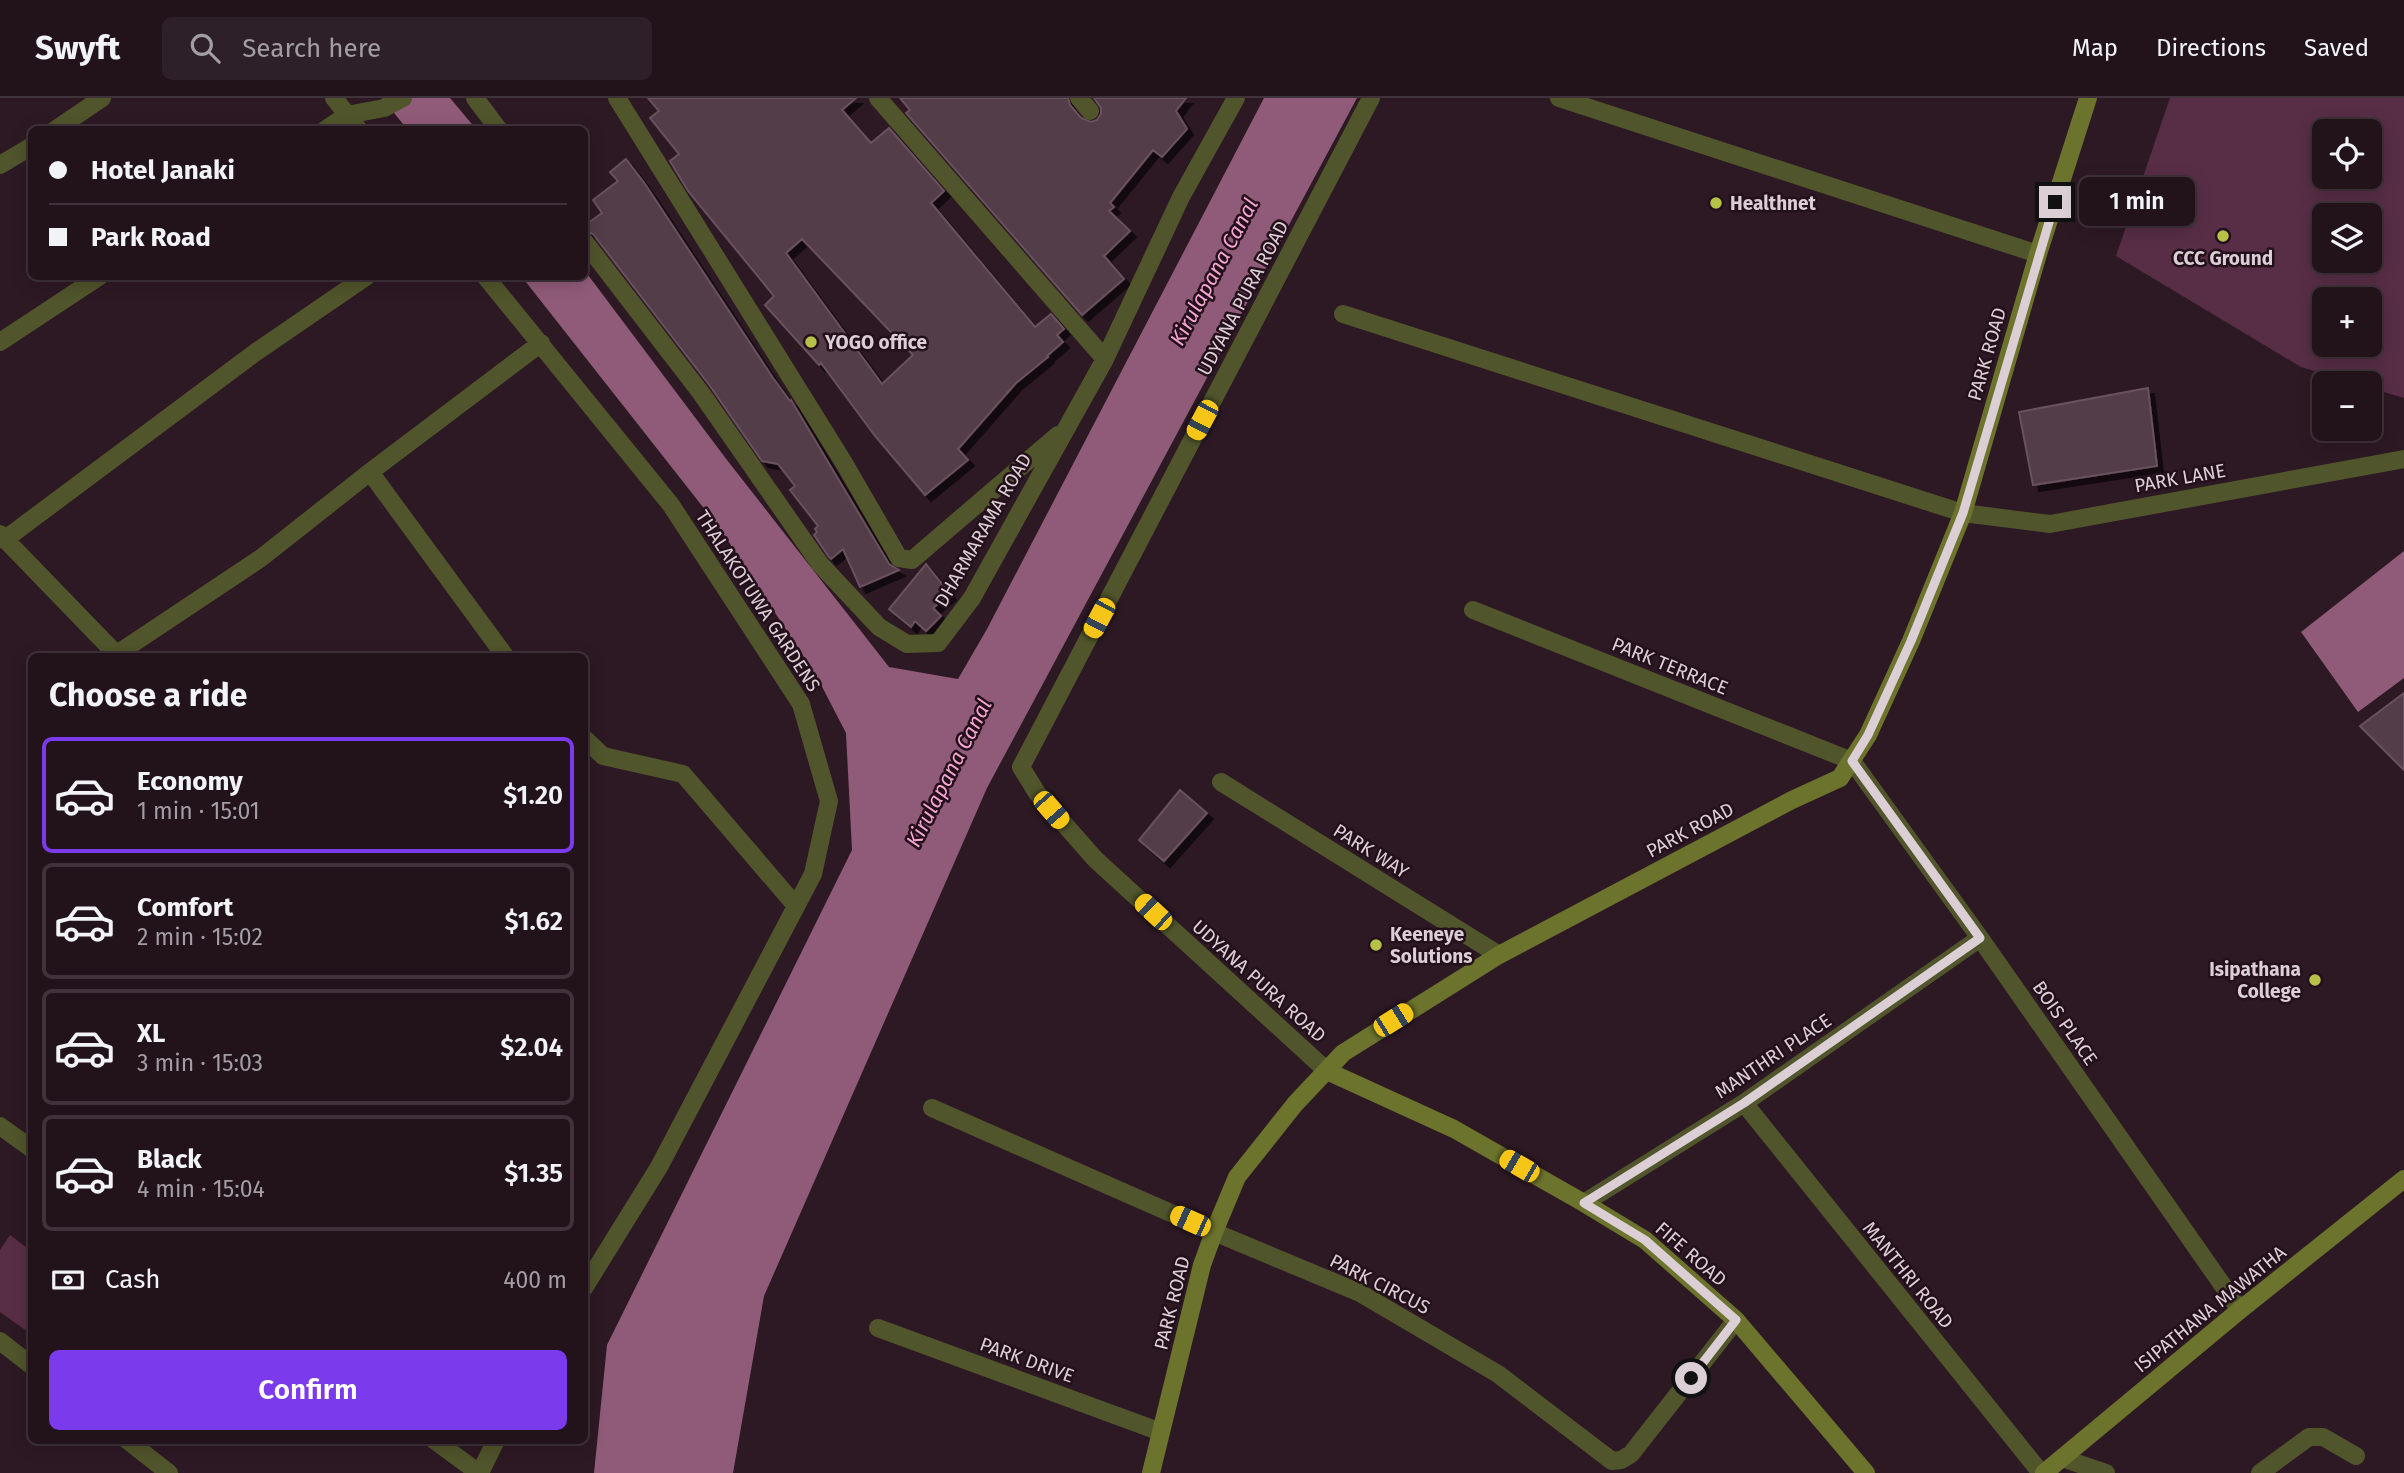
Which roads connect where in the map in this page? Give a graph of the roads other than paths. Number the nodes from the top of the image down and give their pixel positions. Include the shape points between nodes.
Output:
1 (102, 98) edge
2 (334, 98) edge
3 (403, 98) edge
4 (475, 98) edge
5 (617, 98) edge
6 (878, 98) edge
7 (1236, 98) edge
8 (1371, 98) edge
9 (1559, 98) edge
10 (2088, 98) edge
11 (347, 115) junction
12 (61, 126) edge
13 (331, 126) edge
14 (356, 126) edge
15 (496, 126) edge
16 (28, 148) edge
17 (0, 165) edge
18 (588, 246) edge
19 (2038, 254) junction
20 (94, 280) edge
21 (361, 280) edge
22 (488, 280) edge
23 (1343, 314) dead end
24 (0, 342) edge
25 (541, 343) junction
26 (1105, 359) junction
27 (1067, 427) junction
28 (2404, 459) edge
29 (370, 472) junction
30 (1963, 513) junction
31 (2, 537) edge
32 (1473, 610) dead end
33 (116, 653) edge
34 (121, 653) edge
35 (503, 653) edge
36 (588, 741) edge
37 (1852, 761) junction
38 (1221, 782) dead end
39 (796, 906) junction
40 (1980, 938) junction
41 (1499, 955) junction
42 (1326, 1071) junction
43 (1744, 1103) junction
44 (932, 1108) dead end
45 (0, 1126) edge
46 (28, 1146) edge
47 (2404, 1179) edge
48 (1584, 1203) junction
49 (1214, 1231) junction
50 (588, 1282) edge
51 (2240, 1310) junction
52 (1736, 1320) junction
53 (878, 1328) dead end
54 (0, 1341) edge
55 (28, 1363) edge
56 (1161, 1432) junction
57 (132, 1444) edge
58 (440, 1444) edge
59 (494, 1444) edge
60 (2356, 1456) dead end
61 (2062, 1458) junction
62 (169, 1473) edge
63 (480, 1473) edge
64 (1151, 1473) edge
65 (1866, 1473) edge
66 (2043, 1473) edge
67 (2106, 1473) edge
68 (2260, 1473) edge

1 - 12 street
2 - 11 street
3 - 11 street via 384,108
4 - 15 street
5 - 27 street via 899,558 912,561
6 - 26 street
7 - 26 street, DHARMARAMA ROAD via 1181,197
8 - 42 street, UDYANA PURA ROAD via 1021,767 1037,793 1095,859
9 - 19 street
10 - 19 main road, PARK ROAD
11 - 13 street
11 - 14 street
16 - 17 street
18 - 27 street, DHARMARAMA ROAD via 701,393 820,564 880,627 907,644 938,643 972,598
19 - 30 main road, PARK ROAD
20 - 24 street
21 - 31 street
22 - 25 street, THALAKOTUWA GARDENS
23 - 30 street, PARK LANE
25 - 29 street
25 - 39 street, THALAKOTUWA GARDENS via 671,505 801,704 829,801 813,874
26 - 27 street, DHARMARAMA ROAD
28 - 30 street, PARK LANE via 2050,524
29 - 34 street via 261,558
29 - 35 street
30 - 37 main road, PARK ROAD via 1906,653
31 - 33 street
32 - 37 street, PARK TERRACE
36 - 39 street via 603,756 683,774
37 - 40 street, BOIS PLACE
37 - 41 main road, PARK ROAD via 1840,778
38 - 41 street, PARK WAY
39 - 50 street, THALAKOTUWA GARDENS via 659,1167
40 - 43 street, MANTHRI PLACE
40 - 51 street, BOIS PLACE
41 - 42 main road, PARK ROAD via 1372,1033
42 - 48 main road, FIFE ROAD via 1454,1129
42 - 49 main road, PARK ROAD via 1237,1177
43 - 48 street, MANTHRI PLACE
43 - 66 street, MANTHRI ROAD
44 - 49 street, PARK CIRCUS
45 - 46 street
47 - 51 main road, ISIPATHANA MAWATHA
48 - 52 main road, FIFE ROAD via 1645,1240
49 - 52 street, PARK CIRCUS via 1360,1293 1498,1374 1612,1461 1631,1454
49 - 56 main road, PARK ROAD
51 - 61 main road, ISIPATHANA MAWATHA
52 - 65 main road, FIFE ROAD
53 - 56 street, PARK DRIVE
54 - 55 street
56 - 64 main road, PARK ROAD
57 - 62 street
58 - 63 street
59 - 63 street
60 - 68 street via 2323,1437 2309,1437
61 - 66 main road, ISIPATHANA MAWATHA
61 - 67 street

